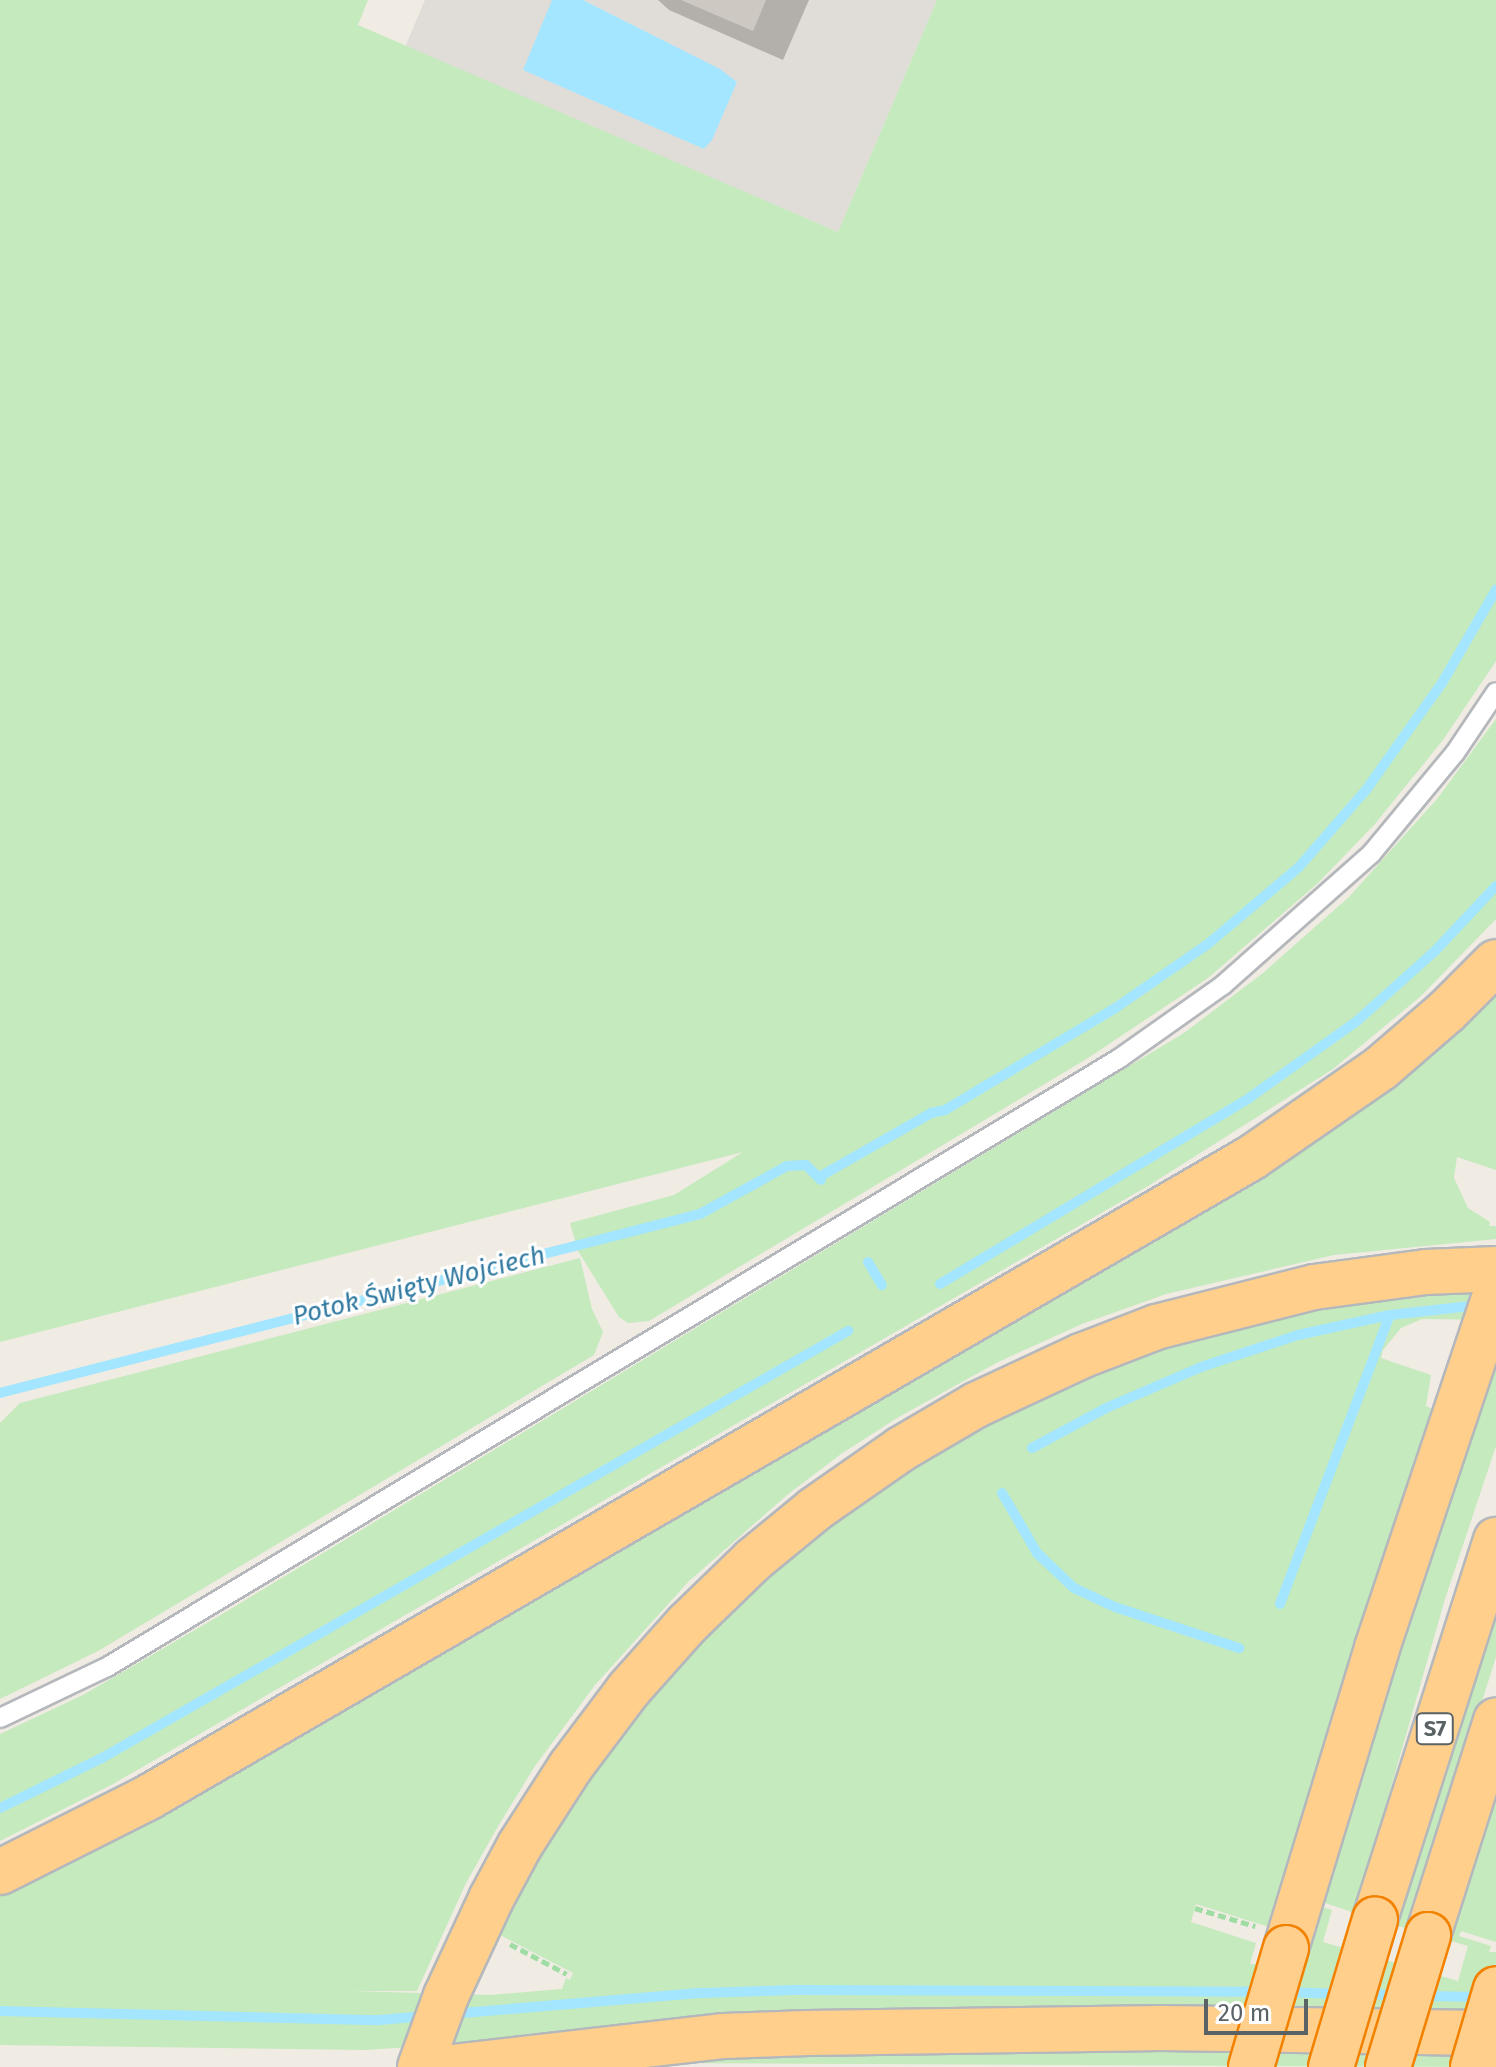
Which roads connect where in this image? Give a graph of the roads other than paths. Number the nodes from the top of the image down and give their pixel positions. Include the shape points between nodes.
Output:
1 (1496, 692) edge
2 (1496, 962) edge
3 (1496, 1269) edge
4 (1491, 1306) edge
5 (1496, 1540) edge
6 (0, 1718) edge
7 (1496, 1721) edge
8 (0, 1872) edge
9 (1496, 1989) edge
10 (1496, 2033) edge
11 (420, 2067) edge
12 (452, 2067) edge
13 (1251, 2067) edge
14 (1331, 2067) edge
15 (1388, 2067) edge
16 (1473, 2067) edge

1 - 6 lane via 1455,753 1371,854 1223,985 1120,1058 107,1667
2 - 8 highway via 1381,1068 1251,1158 149,1797
3 - 11 highway via 1384,1276 1314,1287 1156,1327 1011,1388 873,1468 753,1560 629,1689 520,1845 446,1996
4 - 13 highway, bridge via 1273,1938
5 - 14 highway, S7, bridge
7 - 15 highway, S7, bridge
9 - 16 highway, bridge
10 - 12 highway via 1162,2028 808,2033 724,2036

